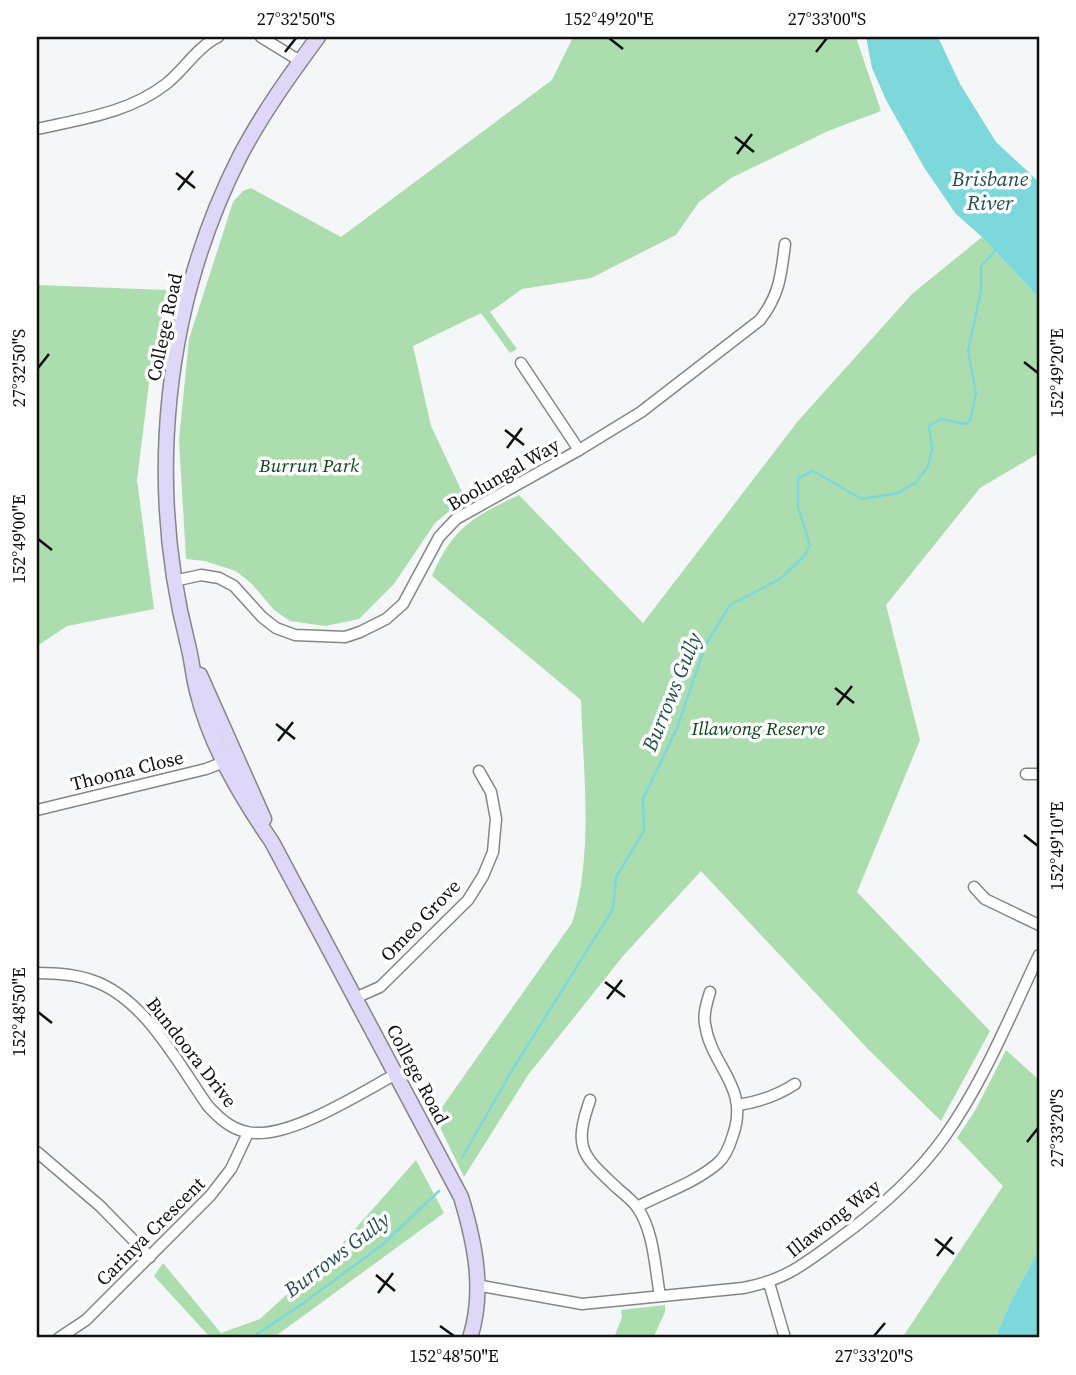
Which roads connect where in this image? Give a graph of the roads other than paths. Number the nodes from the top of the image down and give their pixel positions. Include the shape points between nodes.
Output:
1 (218, 37) edge
2 (261, 37) edge
3 (318, 37) edge
4 (300, 61) junction
5 (37, 129) edge
6 (785, 244) dead end
7 (521, 363) dead end
8 (579, 450) junction
9 (174, 581) junction
10 (230, 759) junction
11 (479, 771) dead end
12 (1026, 774) dead end
13 (1039, 774) edge
14 (37, 810) edge
15 (974, 887) dead end
16 (1039, 925) edge
17 (1039, 956) edge
18 (37, 973) edge
19 (710, 992) dead end
20 (355, 998) junction
21 (396, 1074) junction
22 (795, 1084) dead end
23 (590, 1100) dead end
24 (738, 1105) junction
25 (248, 1133) junction
26 (37, 1152) edge
27 (637, 1207) junction
28 (150, 1258) junction
29 (769, 1283) junction
30 (476, 1285) junction
31 (660, 1296) junction
32 (59, 1338) edge
33 (470, 1338) edge
34 (785, 1338) edge

1 - 5 street via 150,95 110,112
2 - 4 street
3 - 4 main road, College Road
4 - 9 main road, College Road via 257,126 228,183 193,274 182,318 167,416 165,469
6 - 8 street, Boolungal Way via 779,289 760,320 641,412
7 - 8 street
8 - 9 street, Boolungal Way via 456,519 439,537 403,604 386,618 345,637 295,635 276,628 234,586 219,578 201,575
9 - 10 main road, College Road via 197,692 207,723
10 - 14 street, Thoona Close via 206,769
10 - 20 main road, College Road via 245,802 272,842
11 - 20 street, Omeo Grove via 491,792 496,819 494,852 483,876 468,900 380,987
12 - 13 street
15 - 16 street via 985,899
17 - 29 street, Illawong Way via 969,1098 923,1164 858,1225 797,1269
18 - 25 street, Bundoora Drive via 91,980 127,999 208,1106 232,1127
19 - 24 street via 705,1023 710,1044
20 - 21 main road, College Road
21 - 25 street via 302,1124
21 - 30 main road, College Road via 461,1197 477,1260
22 - 24 street
23 - 27 street via 581,1128 582,1146 592,1165
24 - 27 street via 737,1125 720,1162
25 - 28 street, Carinya Crescent via 226,1178
26 - 28 street via 100,1206
27 - 31 street via 646,1225
28 - 32 street, Carinya Crescent via 86,1320
29 - 31 street, Illawong Way
29 - 34 street
30 - 31 street, Illawong Way via 582,1304
30 - 33 main road, College Road

